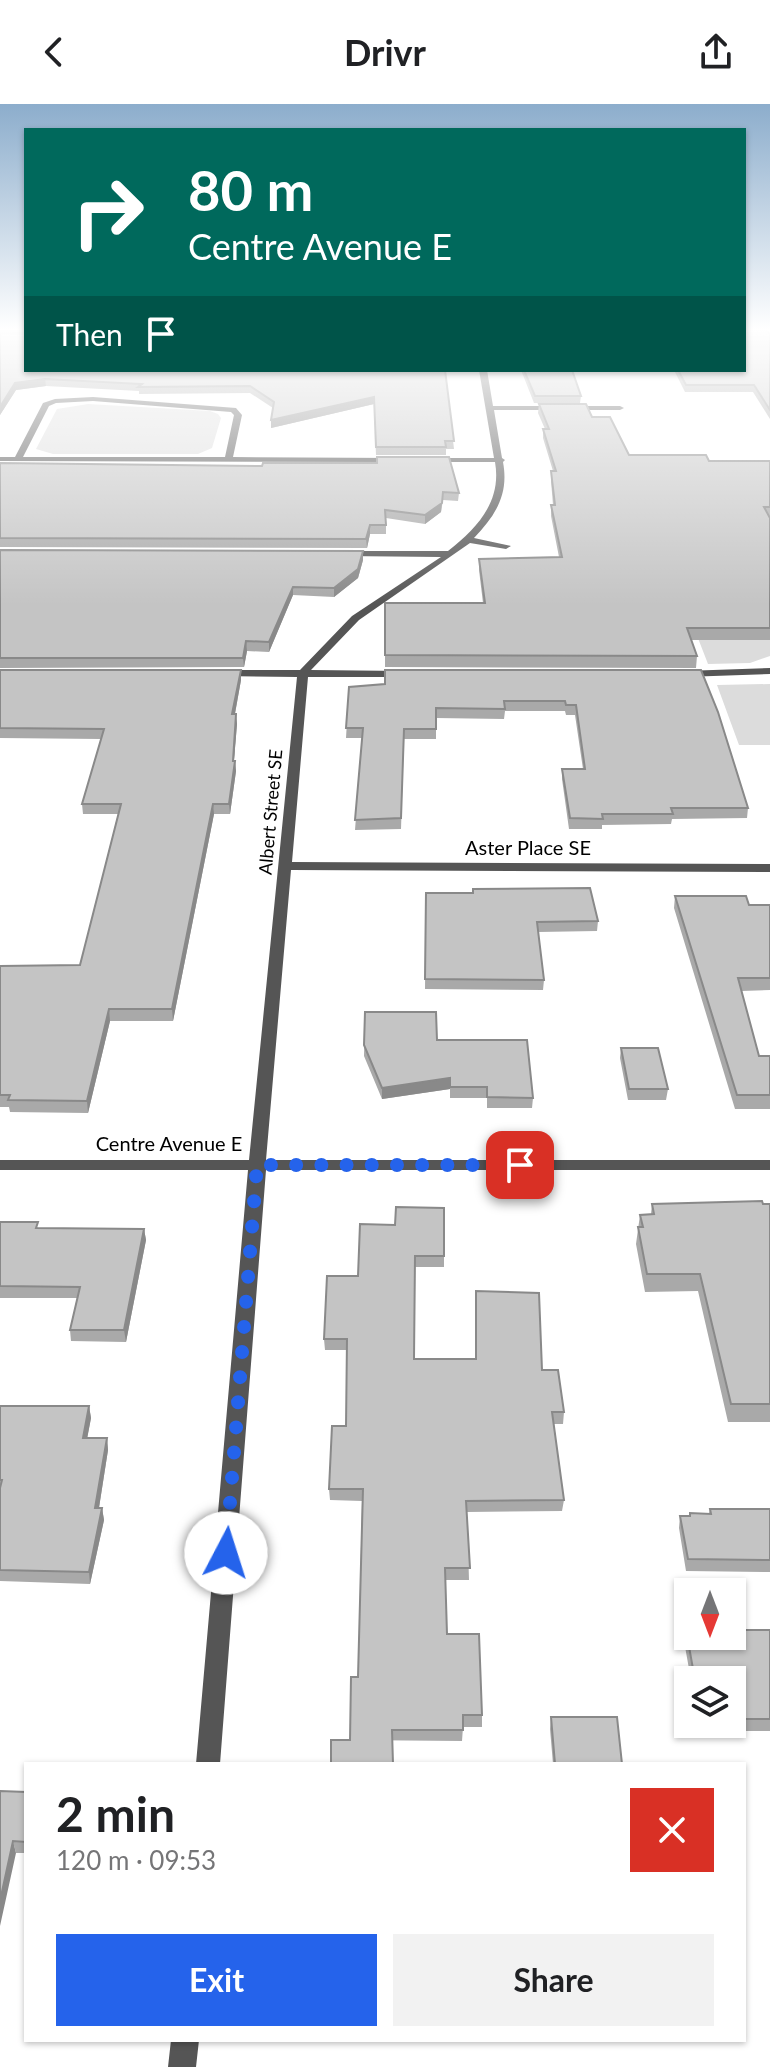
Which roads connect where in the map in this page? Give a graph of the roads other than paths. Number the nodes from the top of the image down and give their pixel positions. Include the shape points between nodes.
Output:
1 (37, 422) edge
2 (237, 422) edge
3 (494, 422) edge
4 (0, 459) edge
5 (18, 459) junction
6 (228, 460) junction
7 (408, 460) edge
8 (423, 460) edge
9 (501, 460) junction
10 (467, 540) junction
11 (506, 546) dead end
12 (324, 553) edge
13 (449, 554) junction
14 (770, 671) edge
15 (203, 673) edge
16 (303, 673) junction
17 (411, 674) edge
18 (674, 674) edge
19 (285, 866) junction
20 (770, 868) edge
21 (0, 1165) edge
22 (257, 1165) junction
23 (770, 1165) edge
24 (208, 1762) edge
25 (185, 2042) edge
26 (182, 2067) edge

1 - 5 street
2 - 6 street
3 - 9 street
4 - 5 street
5 - 6 street
6 - 7 street
8 - 9 street
9 - 10 street via 502,496
10 - 11 street
10 - 13 street
12 - 13 street
13 - 16 street via 364,611 329,640
14 - 18 street
15 - 16 street
16 - 17 street
16 - 19 street, Albert Street SE
19 - 20 street, Aster Place SE
19 - 22 street, Albert Street SE
21 - 22 street, Centre Avenue E
22 - 23 street, Centre Avenue E
22 - 24 street, Albert Street SE
25 - 26 street

